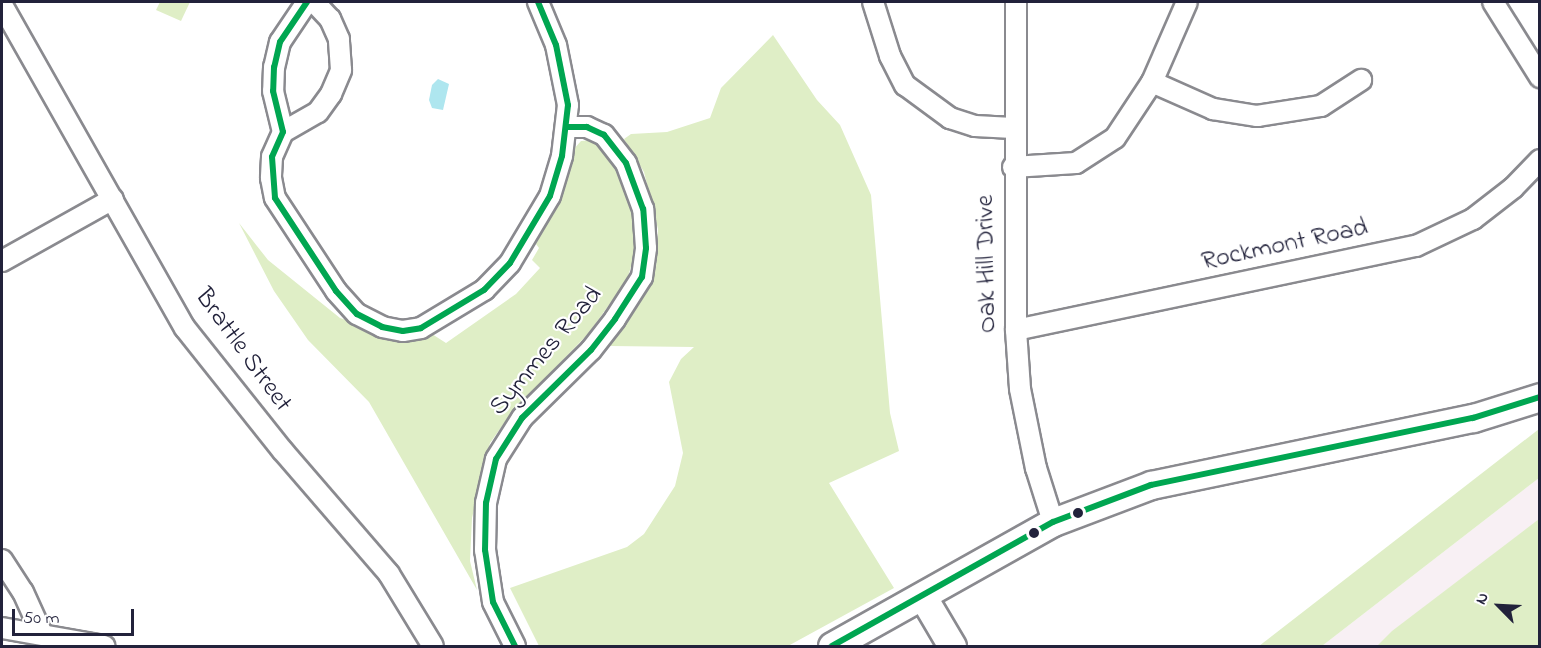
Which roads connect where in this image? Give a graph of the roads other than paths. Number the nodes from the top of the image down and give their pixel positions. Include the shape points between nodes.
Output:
1 (307, 2) edge
2 (314, 2) edge
3 (538, 2) edge
4 (873, 2) edge
5 (1016, 2) edge
6 (1188, 2) edge
7 (1493, 2) edge
8 (2, 5) edge
9 (1539, 77) edge
10 (1361, 80) dead end
11 (1152, 82) junction
12 (567, 127) junction
13 (1013, 128) junction
14 (283, 132) junction
15 (1539, 160) edge
16 (1013, 167) junction
17 (113, 200) junction
18 (2, 261) edge
19 (1016, 330) junction
20 (1539, 398) edge
21 (1053, 522) junction
22 (2, 560) edge
23 (923, 597) junction
24 (2, 628) edge
25 (42, 634) junction
26 (104, 646) edge
27 (434, 646) edge
28 (515, 646) edge
29 (832, 646) edge
30 (952, 646) edge

1 - 14 street via 280,42 274,68 273,92
2 - 14 street via 334,29 341,70 332,94 318,112
3 - 12 street via 561,65
4 - 13 street via 890,56 905,85 950,118 975,126
5 - 13 street, Oak Hill Drive
6 - 11 street
7 - 9 street
8 - 17 street, Brattle Street
10 - 11 street via 1321,106 1257,116 1213,109
11 - 16 street via 1126,126 1091,156 1062,166
12 - 14 street via 550,196 510,264 484,290 457,308 421,328 403,331 382,327 357,314 336,291 275,198 270,178 272,157
12 - 28 street, Symmes Road via 587,127 604,135 626,163 643,209 646,248 642,277 615,319 591,350 522,418 496,459 486,503 485,550 493,602
13 - 16 street, Oak Hill Drive
15 - 19 street, Rockmont Road via 1473,219 1416,246
16 - 19 street, Oak Hill Drive
17 - 18 street
17 - 27 street, Brattle Street via 185,328 283,451 389,574
19 - 21 street, Oak Hill Drive via 1020,389 1036,468
20 - 21 main road via 1473,418 1151,485
21 - 23 main road
22 - 25 street via 23,592
23 - 29 main road
23 - 30 main road
24 - 25 street
25 - 26 street

